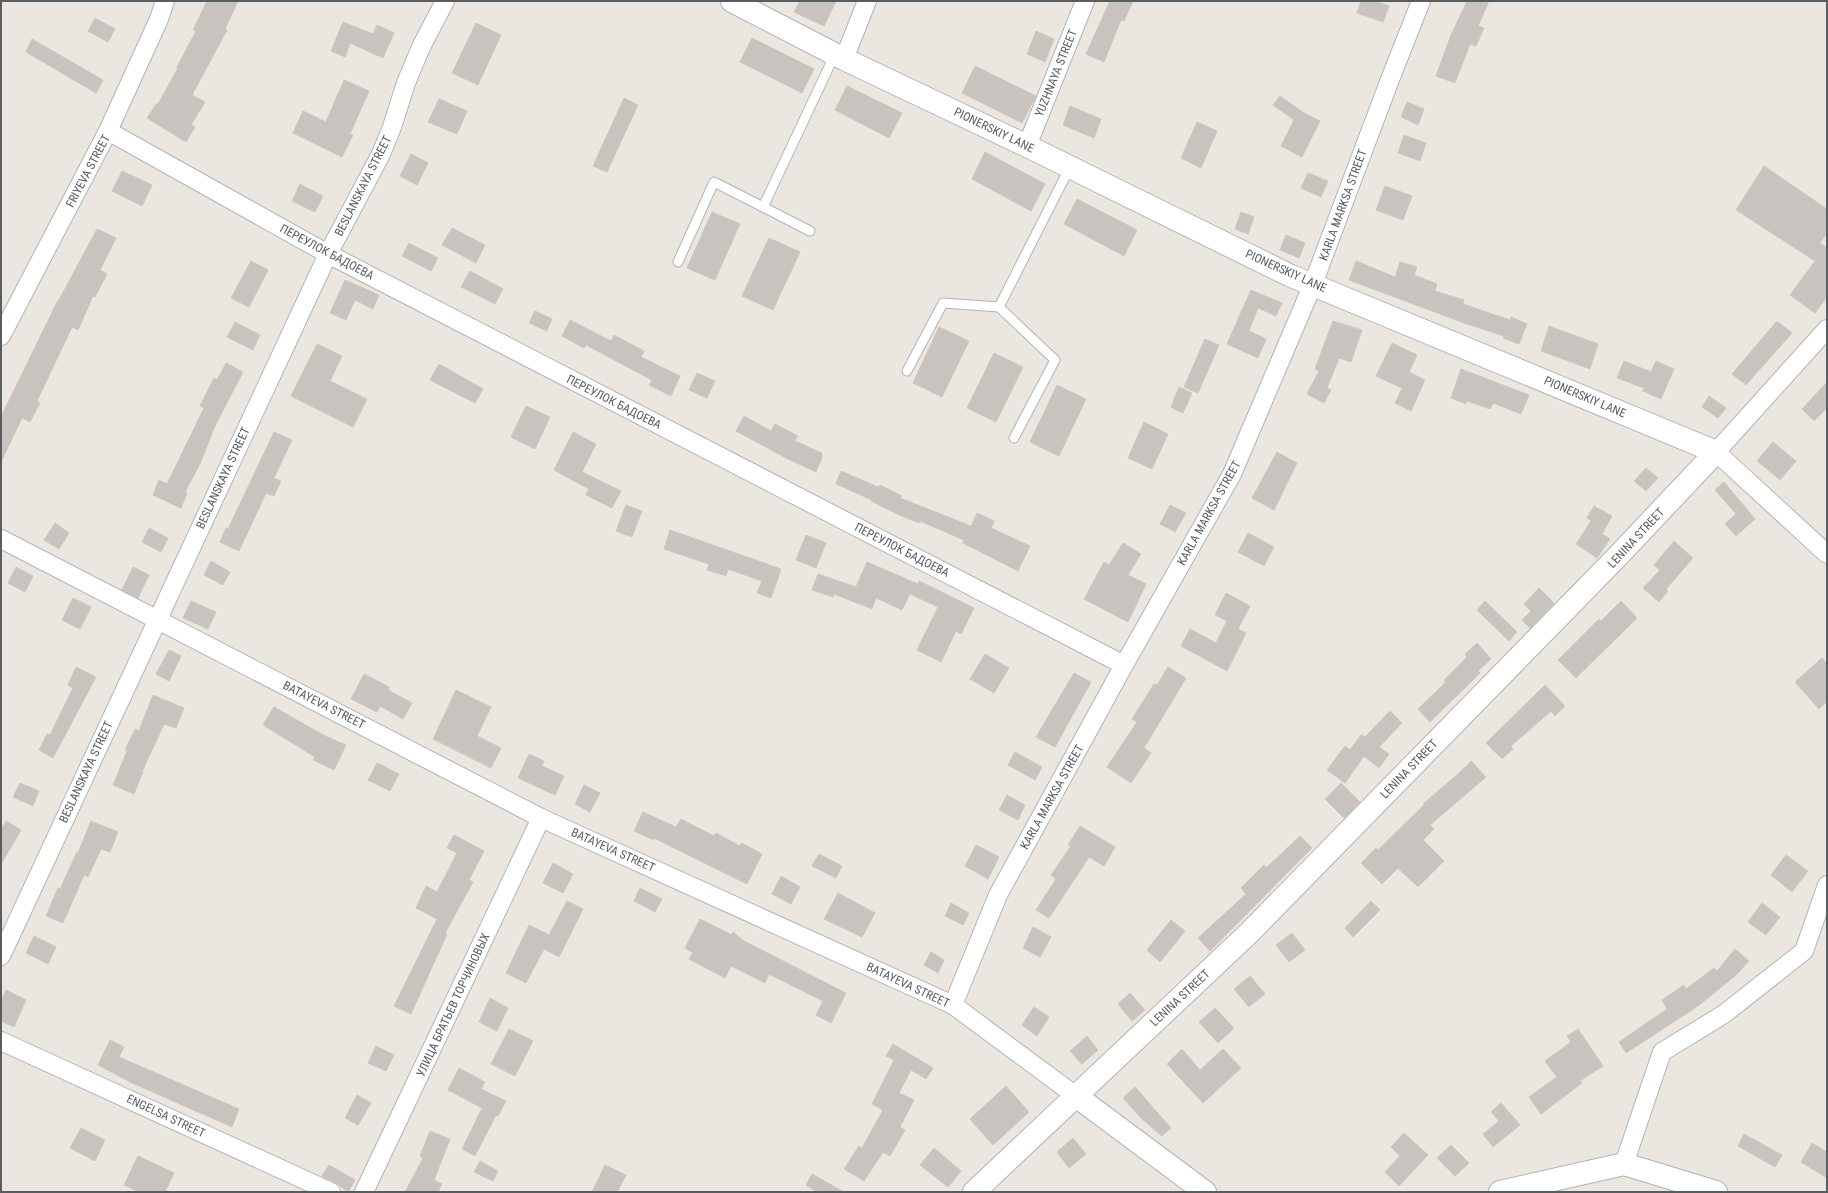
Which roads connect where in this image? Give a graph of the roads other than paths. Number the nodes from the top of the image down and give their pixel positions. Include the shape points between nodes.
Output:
1 (165, 1) edge
2 (446, 1) edge
3 (733, 1) edge
4 (867, 1) edge
5 (1085, 1) edge
6 (1421, 1) edge
7 (840, 57) junction
8 (108, 131) junction
9 (1027, 146) junction
10 (1070, 167) junction
11 (763, 207) junction
12 (810, 231) dead end
13 (328, 254) junction
14 (678, 262) dead end
15 (1313, 284) junction
16 (999, 307) junction
17 (1827, 329) edge
18 (1, 336) edge
19 (907, 371) dead end
20 (1014, 438) dead end
21 (1716, 452) junction
22 (1, 539) edge
23 (1827, 554) edge
24 (157, 619) junction
25 (1124, 665) junction
26 (541, 818) junction
27 (1827, 885) edge
28 (1, 956) edge
29 (953, 1005) junction
30 (1, 1041) edge
31 (1076, 1096) junction
32 (1624, 1164) junction
33 (331, 1192) edge
34 (364, 1192) edge
35 (974, 1192) edge
36 (1205, 1192) edge
37 (1500, 1192) edge
38 (1716, 1192) edge

1 - 8 street, FRIYEVA STREET
2 - 13 street, BESLANSKAYA STREET via 418,54 381,154
3 - 7 street, PIONERSKIY LANE
4 - 7 street
5 - 9 street, YUZHNAYA STREET
6 - 15 street, KARLA MARKSA STREET
7 - 9 street, PIONERSKIY LANE
7 - 11 lane
8 - 13 street, ПЕРЕУЛОК БАДОЕВА
8 - 18 street, FRIYEVA STREET
9 - 10 street, PIONERSKIY LANE
10 - 15 street, PIONERSKIY LANE via 1289,275
10 - 16 lane
11 - 12 lane
11 - 14 lane via 714,182
13 - 24 street, BESLANSKAYA STREET
13 - 25 street, ПЕРЕУЛОК БАДОЕВА
15 - 21 street, PIONERSKIY LANE
15 - 25 street, KARLA MARKSA STREET via 1232,474
16 - 19 lane via 943,302
16 - 20 lane via 1055,360
17 - 21 street, LENINA STREET
21 - 23 street, PIONERSKIY LANE
21 - 31 street, LENINA STREET via 1618,557 1249,932
22 - 24 street, BATAYEVA STREET
24 - 26 street, BATAYEVA STREET
24 - 28 street, BESLANSKAYA STREET
25 - 29 street, KARLA MARKSA STREET via 998,895
26 - 29 street, BATAYEVA STREET
26 - 34 street, УЛИЦА БРАТЬЕВ ТОРЧИНОВЫХ
27 - 32 street via 1804,951 1724,1014 1662,1052
29 - 31 street, BATAYEVA STREET
30 - 33 street, ENGELSA STREET
31 - 35 street, LENINA STREET
31 - 36 street, BATAYEVA STREET
32 - 37 street
32 - 38 street

